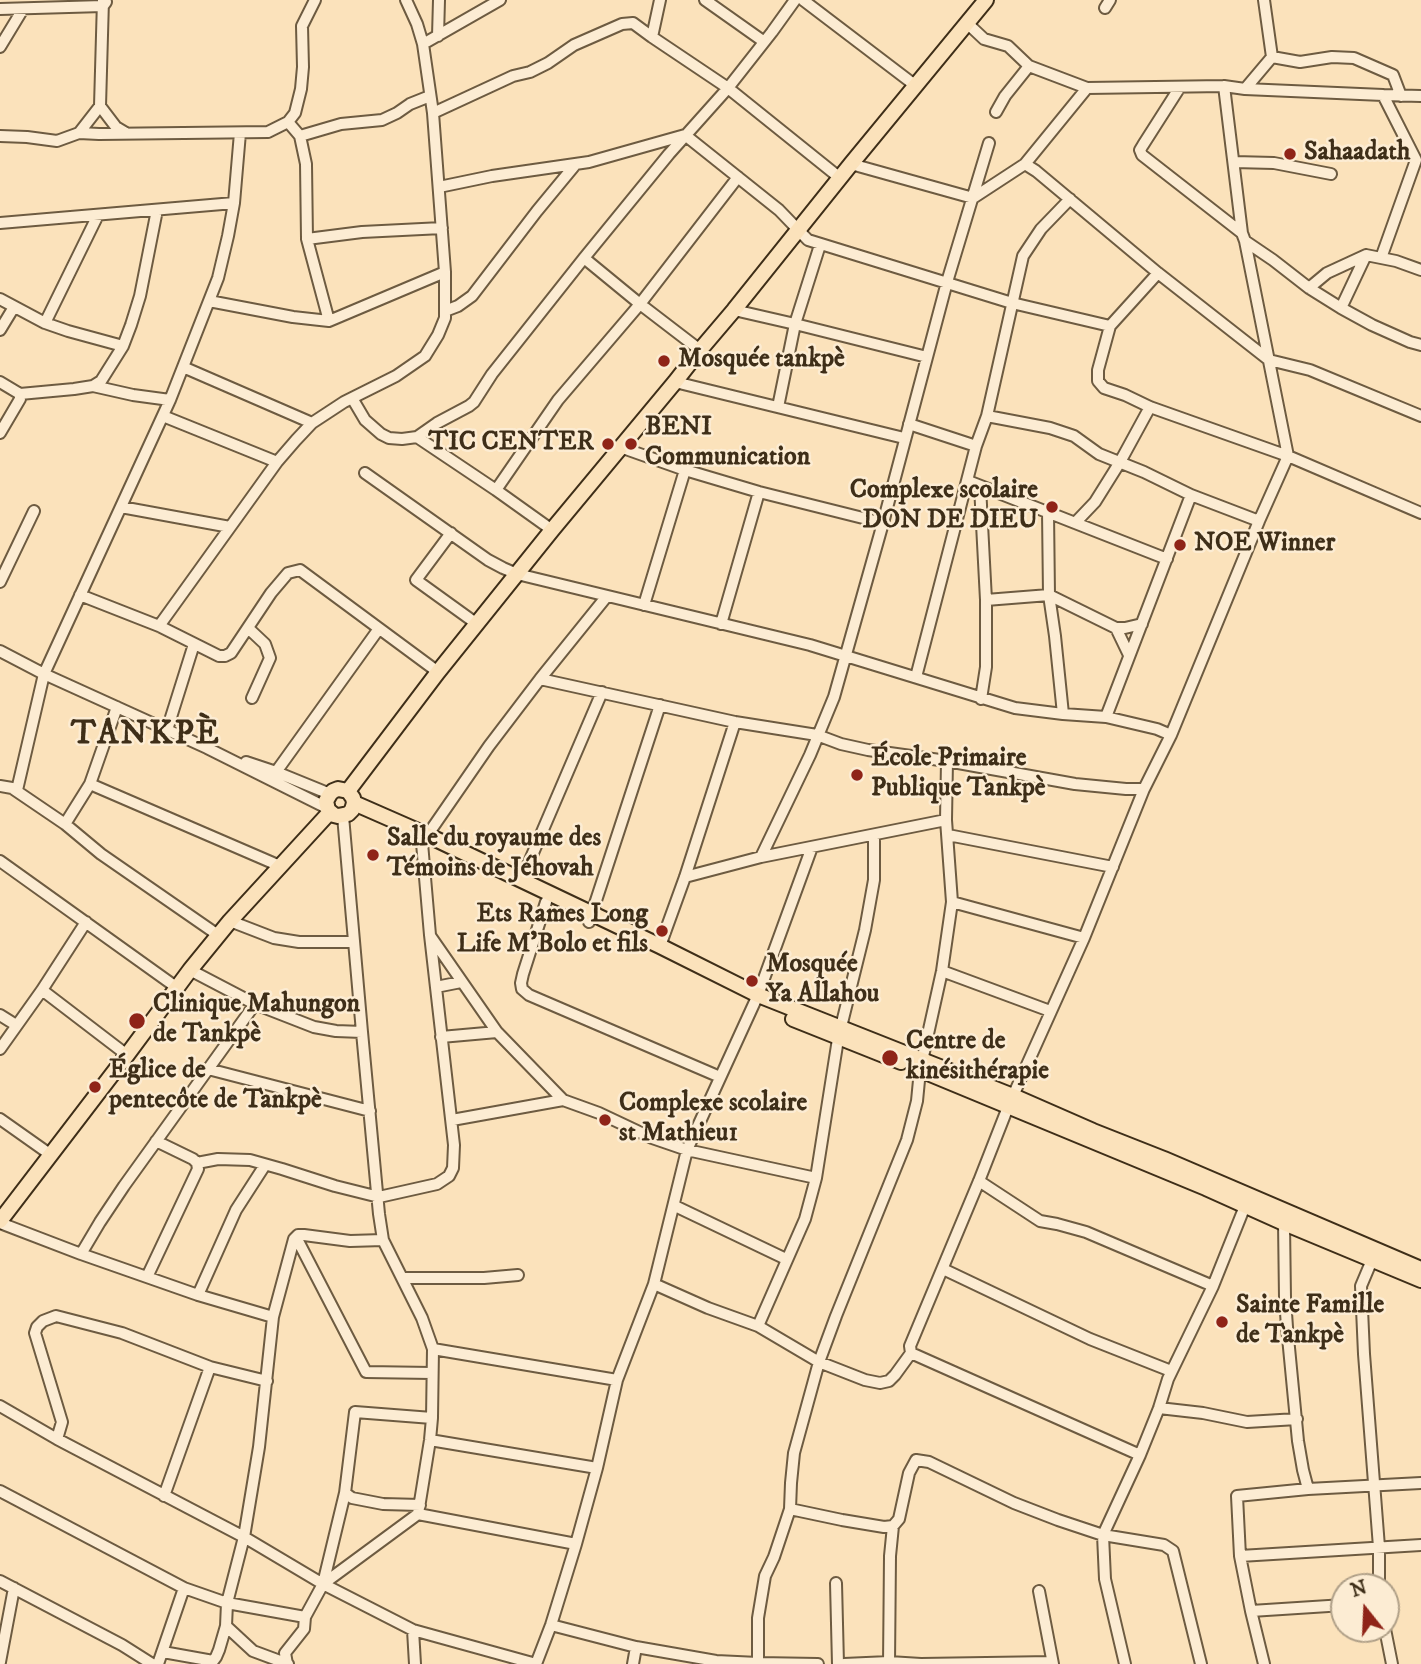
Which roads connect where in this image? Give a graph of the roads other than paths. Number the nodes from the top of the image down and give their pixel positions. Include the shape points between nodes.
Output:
1 (315, 0) edge
2 (406, 0) edge
3 (439, 0) edge
4 (500, 0) edge
5 (660, 0) edge
6 (705, 0) edge
7 (795, 0) edge
8 (803, 0) edge
9 (1264, 0) edge
10 (983, 1) edge
11 (105, 2) edge
12 (0, 9) edge
13 (23, 9) junction
14 (967, 23) junction
15 (438, 36) junction
16 (652, 37) junction
17 (763, 41) junction
18 (423, 44) junction
19 (0, 47) edge
20 (1272, 57) junction
21 (1029, 66) junction
22 (916, 86) junction
23 (1224, 86) junction
24 (1180, 87) junction
25 (728, 88) junction
26 (1087, 88) junction
27 (1245, 89) junction
28 (1383, 95) junction
29 (430, 96) junction
30 (1401, 96) junction
31 (1421, 96) edge
32 (100, 106) junction
33 (996, 112) dead end
34 (433, 113) junction
35 (288, 122) junction
36 (126, 132) junction
37 (79, 133) junction
38 (240, 133) junction
39 (300, 135) junction
40 (685, 135) junction
41 (0, 136) edge
42 (989, 143) dead end
43 (1234, 162) junction
44 (851, 164) junction
45 (1025, 164) junction
46 (575, 165) junction
47 (1332, 174) dead end
48 (738, 177) junction
49 (840, 178) junction
50 (439, 187) junction
51 (973, 198) junction
52 (1070, 200) junction
53 (234, 203) junction
54 (157, 210) junction
55 (98, 215) junction
56 (0, 223) edge
57 (442, 228) junction
58 (799, 230) junction
59 (1243, 237) junction
60 (307, 239) junction
61 (820, 245) junction
62 (1366, 255) junction
63 (584, 258) junction
64 (1381, 258) junction
65 (1421, 270) edge
66 (445, 272) junction
67 (1158, 273) junction
68 (947, 282) junction
69 (1309, 288) junction
70 (0, 299) edge
71 (209, 301) junction
72 (1012, 303) junction
73 (640, 304) junction
74 (14, 307) junction
75 (1341, 307) junction
76 (734, 310) junction
77 (445, 311) junction
78 (329, 321) junction
79 (45, 323) junction
80 (794, 324) junction
81 (1110, 326) junction
82 (0, 330) edge
83 (1421, 345) edge
84 (123, 346) junction
85 (700, 350) junction
86 (927, 357) junction
87 (1269, 360) junction
88 (183, 367) junction
89 (0, 382) edge
90 (676, 382) junction
91 (93, 386) junction
92 (20, 394) junction
93 (352, 398) junction
94 (170, 400) junction
95 (778, 407) junction
96 (1150, 407) junction
97 (163, 416) junction
98 (987, 416) junction
99 (1421, 416) edge
100 (312, 423) junction
101 (909, 424) junction
102 (0, 433) edge
103 (417, 438) junction
104 (904, 438) junction
105 (976, 446) junction
106 (620, 447) junction
107 (1288, 456) junction
108 (277, 462) junction
109 (1120, 462) junction
110 (685, 470) junction
111 (365, 473) dead end
112 (968, 481) junction
113 (980, 486) junction
114 (496, 490) junction
115 (759, 492) junction
116 (1191, 495) junction
117 (121, 506) junction
118 (34, 511) dead end
119 (1048, 512) junction
120 (1421, 513) edge
121 (1259, 521) junction
122 (883, 523) junction
123 (1075, 523) junction
124 (230, 527) junction
125 (552, 530) junction
126 (451, 533) junction
127 (1167, 559) junction
128 (517, 574) junction
129 (0, 582) edge
130 (80, 595) junction
131 (1049, 595) junction
132 (607, 596) junction
133 (986, 600) junction
134 (644, 605) junction
135 (477, 624) junction
136 (721, 624) junction
137 (1142, 624) junction
138 (159, 626) junction
139 (248, 628) junction
140 (1116, 628) junction
141 (378, 630) junction
142 (194, 644) junction
143 (0, 651) edge
144 (1129, 655) junction
145 (845, 656) junction
146 (438, 672) junction
147 (44, 674) junction
148 (916, 677) junction
149 (540, 679) junction
150 (602, 692) junction
151 (252, 698) dead end
152 (981, 699) junction
153 (660, 705) junction
154 (117, 707) junction
155 (1063, 714) junction
156 (1106, 717) junction
157 (735, 722) junction
158 (167, 730) junction
159 (817, 735) junction
160 (1171, 735) junction
161 (207, 748) junction
162 (947, 761) junction
163 (276, 772) junction
164 (90, 784) junction
165 (0, 786) edge
166 (1144, 789) junction
167 (17, 790) junction
168 (341, 805) junction
169 (946, 820) junction
170 (65, 824) junction
171 (874, 835) junction
172 (948, 835) junction
173 (425, 839) junction
174 (812, 847) junction
175 (761, 857) junction
176 (0, 861) edge
177 (279, 866) junction
178 (1113, 867) junction
179 (685, 877) junction
180 (522, 881) junction
181 (546, 902) junction
182 (952, 902) junction
183 (590, 918) junction
184 (230, 921) junction
185 (86, 922) junction
186 (430, 935) junction
187 (218, 936) junction
188 (1084, 938) junction
189 (354, 942) junction
190 (660, 946) junction
191 (190, 970) junction
192 (942, 971) junction
193 (461, 982) junction
194 (176, 987) junction
195 (436, 987) junction
196 (43, 990) junction
197 (756, 999) junction
198 (255, 1003) junction
199 (1050, 1012) junction
200 (0, 1015) edge
201 (16, 1025) junction
202 (362, 1032) junction
203 (497, 1032) junction
204 (840, 1034) junction
205 (442, 1037) junction
206 (0, 1049) edge
207 (127, 1055) junction
208 (921, 1065) junction
209 (208, 1069) junction
210 (720, 1077) junction
211 (563, 1100) junction
212 (1010, 1101) junction
213 (370, 1111) junction
214 (0, 1119) edge
215 (452, 1120) junction
216 (156, 1141) junction
217 (687, 1150) junction
218 (51, 1155) junction
219 (197, 1163) junction
220 (265, 1165) junction
221 (816, 1178) junction
222 (979, 1181) junction
223 (379, 1197) junction
224 (1249, 1202) junction
225 (675, 1206) junction
226 (1286, 1218) junction
227 (0, 1222) edge
228 (296, 1237) junction
229 (383, 1240) junction
230 (81, 1254) junction
231 (1375, 1256) junction
232 (786, 1259) junction
233 (943, 1269) junction
234 (1421, 1269) edge
235 (518, 1275) dead end
236 (147, 1277) junction
237 (403, 1278) junction
238 (1421, 1280) edge
239 (654, 1284) junction
240 (1213, 1286) junction
241 (198, 1295) junction
242 (273, 1317) junction
243 (758, 1326) junction
244 (433, 1349) junction
245 (911, 1353) junction
246 (819, 1362) junction
247 (210, 1367) junction
248 (1171, 1371) junction
249 (432, 1373) junction
250 (617, 1380) junction
251 (267, 1381) junction
252 (0, 1406) edge
253 (1159, 1408) junction
254 (432, 1418) junction
255 (1297, 1419) junction
256 (57, 1439) junction
257 (430, 1440) junction
258 (1140, 1455) junction
259 (597, 1468) junction
260 (1421, 1483) edge
261 (1375, 1486) junction
262 (1308, 1489) junction
263 (0, 1491) edge
264 (345, 1493) junction
265 (164, 1496) junction
266 (419, 1509) junction
267 (790, 1509) junction
268 (893, 1526) junction
269 (1103, 1535) junction
270 (244, 1537) junction
271 (576, 1544) junction
272 (1421, 1545) edge
273 (1379, 1546) junction
274 (1240, 1556) junction
275 (1379, 1573) edge
276 (0, 1581) edge
277 (836, 1583) dead end
278 (323, 1584) junction
279 (13, 1588) junction
280 (184, 1588) junction
281 (1039, 1591) dead end
282 (227, 1603) junction
283 (1330, 1606) edge
284 (1251, 1611) junction
285 (304, 1618) junction
286 (551, 1625) junction
287 (226, 1626) junction
288 (413, 1630) junction
289 (1388, 1643) edge
290 (636, 1647) junction
291 (163, 1652) junction
292 (0, 1662) edge
293 (716, 1662) edge
294 (889, 1663) edge
295 (1053, 1663) edge
296 (152, 1664) edge
297 (158, 1664) edge
298 (287, 1664) edge
299 (415, 1664) edge
300 (536, 1664) edge
301 (632, 1664) edge
302 (758, 1664) edge
303 (818, 1664) edge
304 (841, 1664) edge
305 (1125, 1664) edge
306 (1201, 1664) edge
307 (1264, 1664) edge
308 (1392, 1664) edge

1 - 35 street via 302,26 301,89
2 - 18 street
3 - 15 street
4 - 15 street
5 - 16 street
6 - 17 street
7 - 17 street
8 - 22 street
9 - 20 street
10 - 14 main road
11 - 13 street
11 - 32 street
12 - 13 street
13 - 19 street
14 - 21 street via 984,39 1008,46
14 - 22 main road
15 - 18 street
16 - 25 street
16 - 34 street via 633,23 622,24 574,45 530,72
17 - 25 street
18 - 29 street
20 - 27 street
20 - 30 street via 1300,62 1354,58 1393,75
21 - 26 street
21 - 33 street
22 - 44 main road
23 - 24 street
23 - 27 street
23 - 43 street
24 - 26 street
24 - 59 street via 1140,150 1142,155
25 - 40 street
25 - 49 street
26 - 45 street
27 - 28 street
28 - 30 street
28 - 64 street via 1416,160
29 - 34 street
29 - 39 street via 382,120
30 - 31 street
32 - 36 street via 116,127
32 - 37 street
34 - 50 street
35 - 38 street via 268,132
35 - 39 street
36 - 37 street
36 - 38 street
37 - 41 street via 57,141
38 - 53 street
39 - 60 street via 306,164
40 - 46 street
40 - 48 street
40 - 63 street
42 - 51 street
43 - 47 street via 1273,163
43 - 59 street
44 - 49 main road
44 - 51 street
45 - 51 street
45 - 52 street
46 - 50 street
46 - 77 street via 472,296
48 - 58 street
48 - 73 street
49 - 58 main road
50 - 57 street
51 - 68 street
52 - 67 street
52 - 72 street via 1041,229 1023,256
53 - 54 street
53 - 71 street
54 - 55 street
54 - 84 street
55 - 56 street
55 - 79 street
57 - 60 street
57 - 66 street
58 - 61 street
58 - 76 main road
59 - 69 street
59 - 87 street
60 - 78 street
61 - 68 street
61 - 80 street
62 - 64 street
62 - 69 street via 1326,273
62 - 75 street
63 - 73 street
63 - 103 street via 474,402
64 - 65 street
66 - 77 street
66 - 78 street
67 - 81 street
67 - 87 street
68 - 72 street
68 - 86 street
69 - 75 street
70 - 74 street
71 - 78 street
71 - 88 street
72 - 81 street
72 - 98 street
73 - 85 street
73 - 114 street via 558,400
74 - 79 street
74 - 82 street
75 - 83 street
76 - 80 street
76 - 85 main road
77 - 93 street via 425,356
79 - 84 street
80 - 86 street
80 - 95 street
81 - 96 street via 1098,381 1104,388
84 - 91 street via 107,374
85 - 90 main road
86 - 101 street
87 - 99 street via 1310,370
87 - 107 street
88 - 94 street
88 - 100 street
89 - 92 street
90 - 95 street
90 - 106 main road
91 - 92 street
91 - 94 street
92 - 102 street
93 - 100 street
93 - 103 street via 365,420 381,434
94 - 97 street
95 - 104 street
96 - 107 street
96 - 109 street
97 - 108 street
97 - 117 street
98 - 105 street
98 - 109 street via 1074,436
100 - 108 street
101 - 104 street
101 - 105 street
103 - 114 street
104 - 122 street
105 - 112 street
106 - 110 street
106 - 125 main road
107 - 120 street
107 - 121 street
108 - 124 street
109 - 116 street
109 - 123 street via 1095,502
110 - 115 street
110 - 134 street
111 - 126 street
112 - 113 street
112 - 148 street
113 - 119 street
113 - 133 street
114 - 125 street
115 - 122 street
115 - 136 street
116 - 121 street
116 - 127 street
117 - 124 street
117 - 130 street
118 - 129 street
119 - 123 street
119 - 131 street
121 - 160 street
122 - 145 street
123 - 127 street
124 - 138 street
125 - 128 main road
126 - 128 street
126 - 135 street via 416,580
127 - 137 street
128 - 132 street
128 - 135 main road
130 - 138 street
130 - 147 street
131 - 133 street
131 - 140 street
131 - 155 street
132 - 134 street
132 - 149 street
133 - 152 street
134 - 136 street
135 - 146 main road
136 - 145 street
137 - 140 street
137 - 144 street
138 - 142 street
139 - 141 street via 288,573 300,570
139 - 142 street via 225,656
139 - 151 street via 265,644 270,658
140 - 144 street
141 - 146 street
141 - 163 street
142 - 158 street
143 - 147 street
144 - 156 street
145 - 148 street
145 - 159 street
146 - 168 main road
147 - 154 street
147 - 167 street
148 - 152 street
149 - 150 street
149 - 173 street
150 - 153 street
150 - 180 street
152 - 155 street
153 - 157 street
153 - 183 street
154 - 158 street
154 - 164 street
155 - 156 street
156 - 160 street
157 - 159 street
157 - 179 street
158 - 161 street
159 - 162 street via 868,750
159 - 175 street
160 - 166 street
161 - 163 street
161 - 168 street
162 - 166 street via 1075,784
162 - 169 street
163 - 168 street
164 - 170 street
164 - 177 street
165 - 167 street
166 - 178 street
167 - 170 street
168 - 173 main road
168 - 177 main road
168 - 189 street
169 - 171 street
169 - 172 street
170 - 187 street
171 - 174 street
171 - 204 street via 874,880
172 - 178 street
172 - 182 street
173 - 180 main road
173 - 181 main road
173 - 186 street
174 - 175 street
174 - 197 street
175 - 179 street
176 - 185 street
177 - 184 main road
178 - 188 street
179 - 190 street
180 - 183 main road
181 - 183 main road
181 - 210 street via 522,989
182 - 188 street
182 - 192 street
183 - 190 main road
183 - 197 main road
184 - 187 main road
184 - 189 street via 274,938
185 - 194 street
185 - 196 street
186 - 193 street
186 - 195 street
187 - 191 main road
188 - 199 street
189 - 202 street
190 - 197 main road
191 - 194 main road
191 - 198 street
192 - 199 street
192 - 208 street
193 - 195 street
193 - 203 street
194 - 207 main road
195 - 205 street
196 - 201 street
196 - 207 street
197 - 204 main road
197 - 210 street
198 - 202 street via 314,1027
198 - 209 street
199 - 212 street
200 - 201 street
201 - 206 street
202 - 213 street
203 - 205 street
203 - 211 street
204 - 208 main road
204 - 221 street
205 - 215 street
207 - 218 main road
208 - 212 main road
208 - 246 street via 907,1140
209 - 213 street
209 - 216 street
210 - 217 street
211 - 215 street
211 - 217 street
212 - 222 street
212 - 224 main road via 1206,1188
213 - 223 street
214 - 218 street
215 - 223 street via 454,1157 449,1177 438,1184
216 - 219 street
216 - 230 street
217 - 221 street
217 - 225 street
218 - 227 main road
219 - 220 street via 236,1159
219 - 236 street
220 - 223 street
220 - 241 street via 236,1210
221 - 232 street via 805,1220
222 - 233 street
222 - 240 street via 1040,1221 1086,1232
223 - 229 street
224 - 226 main road
224 - 240 street
225 - 232 street
225 - 239 street
226 - 231 main road
226 - 255 street via 1285,1298
227 - 230 street
228 - 229 street
228 - 242 street
228 - 249 street via 366,1372
229 - 237 street
230 - 236 street
231 - 234 main road
231 - 238 main road
231 - 261 street via 1361,1286
232 - 243 street
233 - 245 street
233 - 248 street via 1090,1339
235 - 237 street
236 - 241 street
237 - 244 street
239 - 243 street
239 - 250 street
240 - 248 street
241 - 242 street
242 - 251 street
243 - 246 street
244 - 249 street
244 - 250 street
245 - 246 street via 889,1381 880,1382
245 - 258 street
246 - 267 street via 794,1453
247 - 251 street
247 - 256 street via 122,1333 55,1316 43,1321 35,1334 62,1422
247 - 265 street
248 - 253 street
249 - 254 street
250 - 259 street
251 - 270 street
252 - 256 street
253 - 255 street via 1247,1422
253 - 258 street
254 - 257 street
254 - 264 street via 355,1412
255 - 262 street
256 - 265 street
257 - 259 street
257 - 266 street
258 - 269 street
259 - 271 street
260 - 261 street
261 - 262 street
261 - 273 street
262 - 274 street via 1237,1496
263 - 280 street
264 - 266 street via 352,1499
264 - 278 street
265 - 270 street
266 - 271 street
266 - 278 street
267 - 268 street
267 - 302 street via 765,1576 758,1618
268 - 269 street via 915,1460
268 - 294 street
269 - 305 street via 1105,1579
269 - 306 street via 1164,1545 1173,1552
270 - 278 street
270 - 282 street
271 - 286 street
272 - 273 street
273 - 274 street
273 - 275 street
274 - 284 street
276 - 279 street
277 - 304 street
278 - 285 street
278 - 288 street
279 - 292 street
279 - 296 street
280 - 282 street
280 - 291 street
281 - 295 street
282 - 285 street
282 - 287 street
283 - 284 street
284 - 307 street
285 - 298 street via 304,1629 285,1653
286 - 290 street
286 - 300 street
287 - 291 street via 213,1661
287 - 298 street via 253,1651
288 - 299 street
288 - 300 street
289 - 308 street
290 - 293 street
290 - 301 street
291 - 297 street
293 - 302 street
294 - 295 street
294 - 304 street
302 - 303 street

